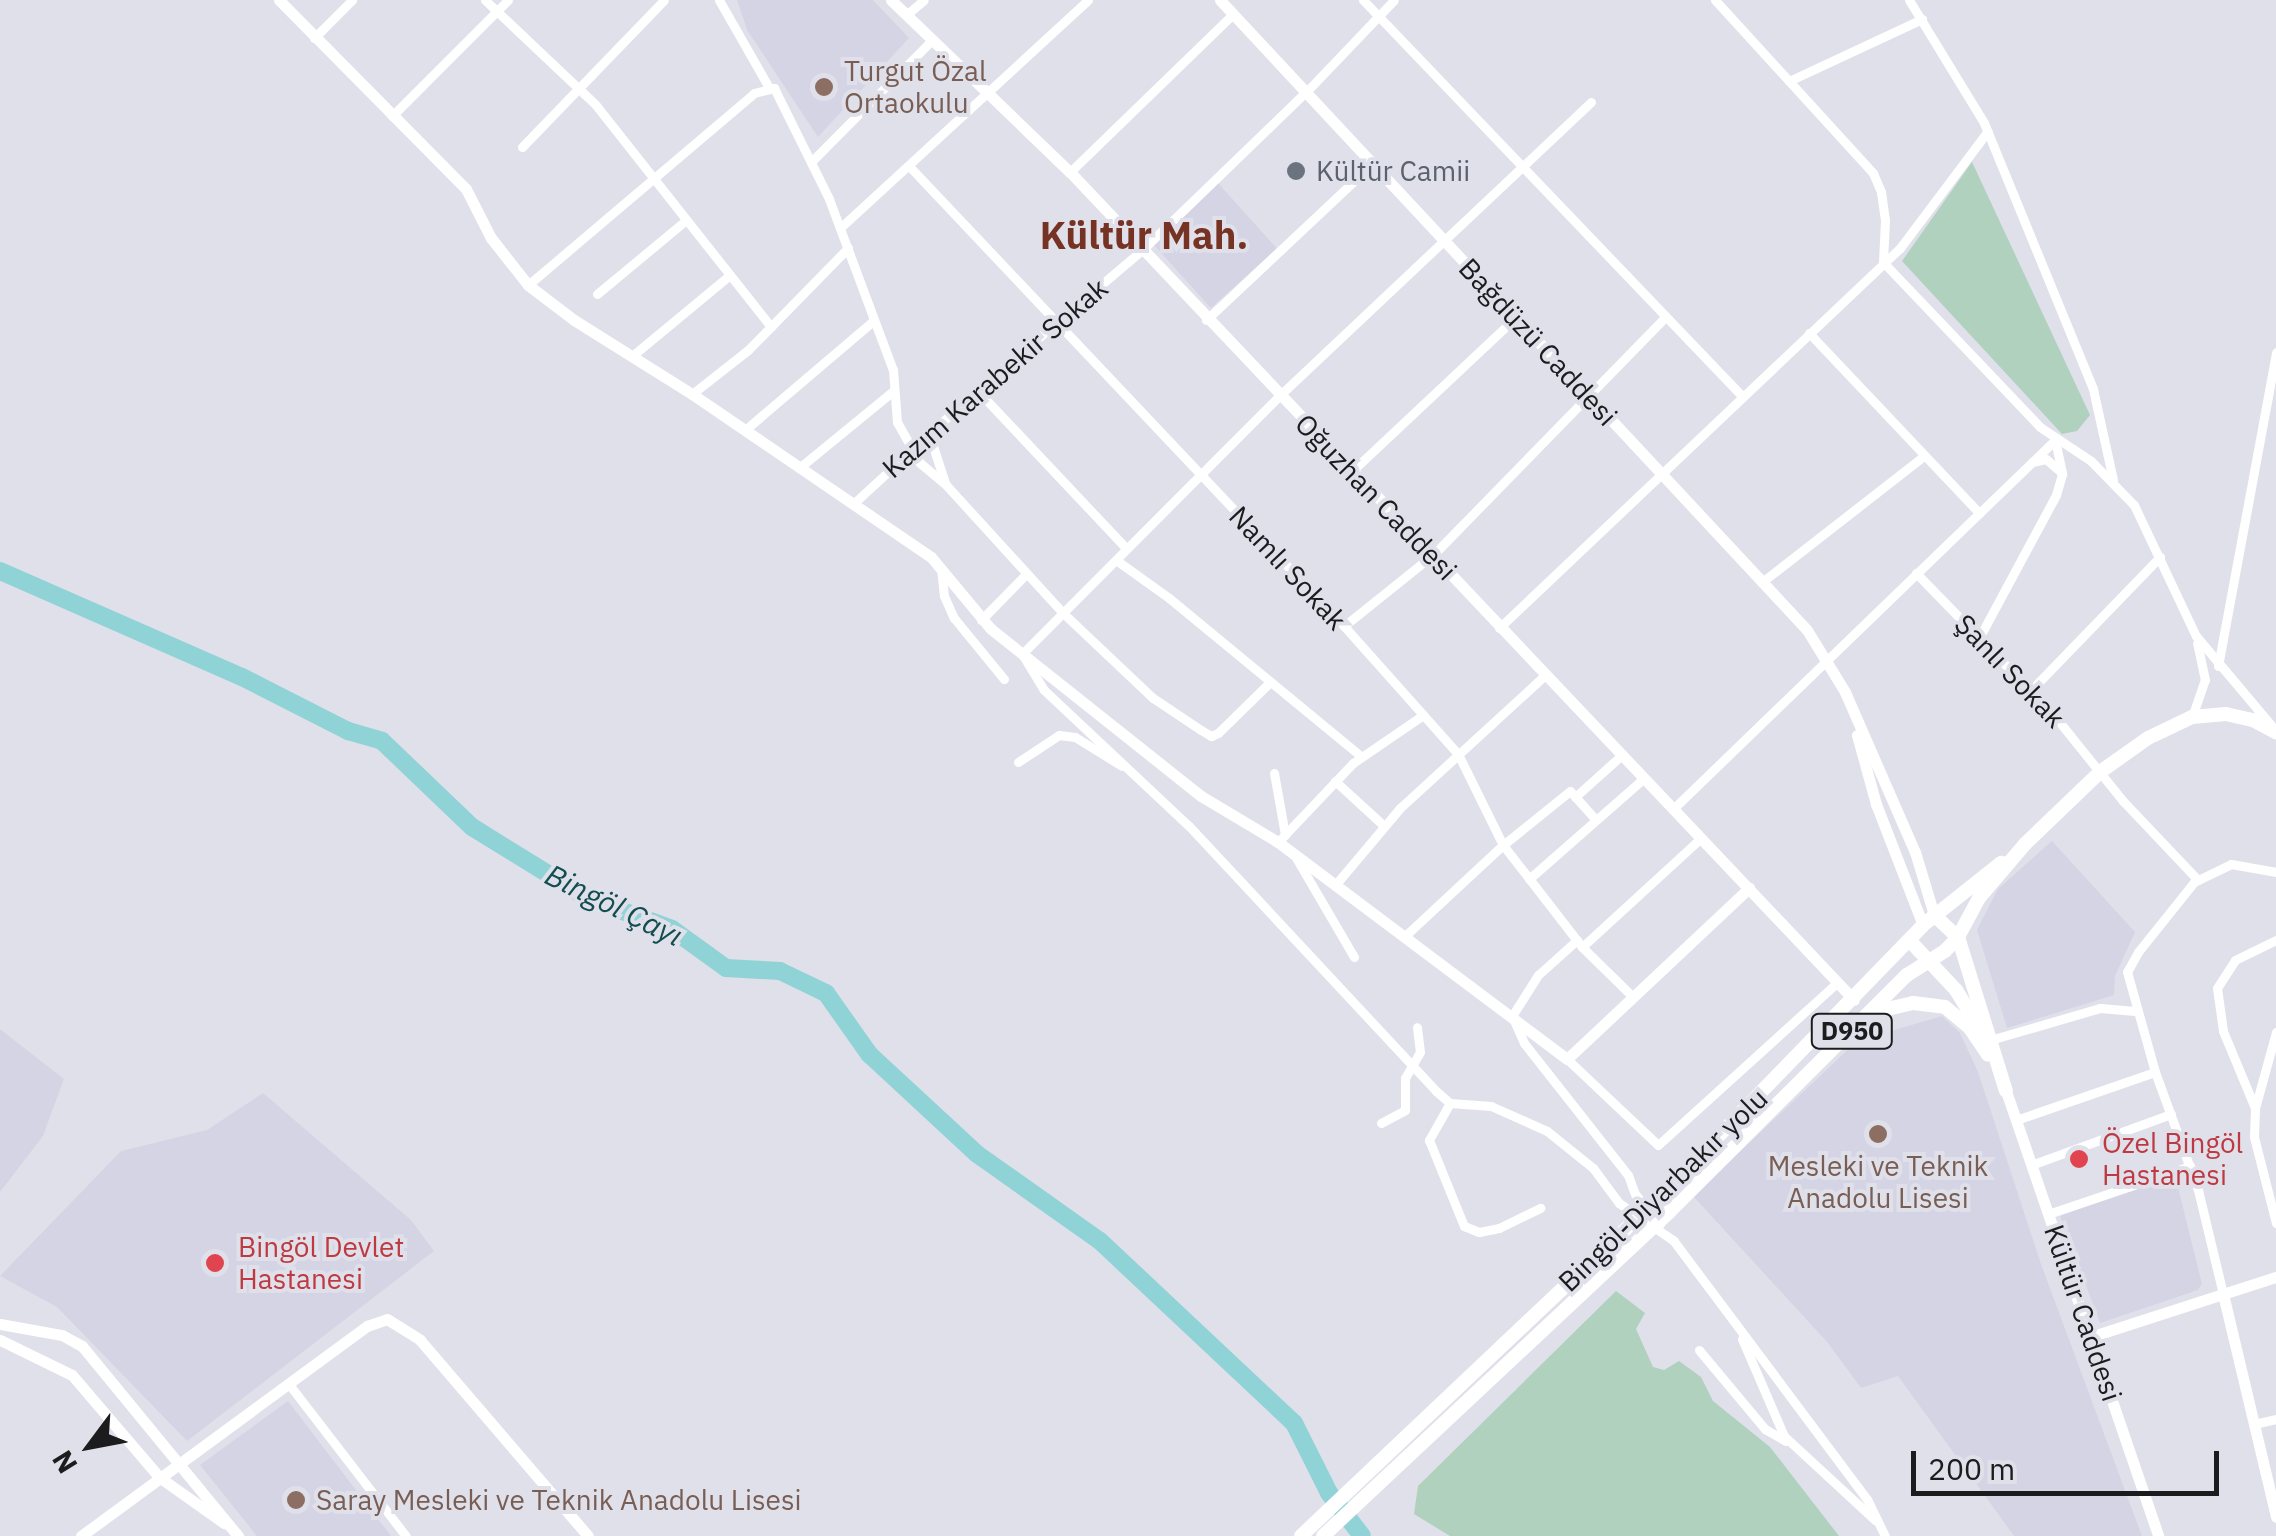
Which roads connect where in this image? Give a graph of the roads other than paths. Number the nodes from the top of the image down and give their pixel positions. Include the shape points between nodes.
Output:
1 (279, 0) edge
2 (352, 0) edge
3 (485, 0) edge
4 (508, 0) edge
5 (664, 0) edge
6 (718, 0) edge
7 (891, 0) edge
8 (924, 0) edge
9 (1088, 0) edge
10 (1220, 0) edge
11 (1364, 0) edge
12 (1394, 0) edge
13 (1715, 0) edge
14 (1909, 0) edge
15 (496, 11) junction
16 (1233, 14) junction
17 (1378, 14) junction
18 (906, 15) junction
19 (1922, 18) junction
20 (314, 38) junction
21 (932, 40) junction
22 (1789, 81) junction
23 (768, 86) junction
24 (577, 87) junction
25 (1308, 90) junction
26 (988, 95) junction
27 (1591, 102) dead end
28 (392, 116) junction
29 (1988, 131) junction
30 (522, 147) dead end
31 (811, 162) junction
32 (1371, 165) junction
33 (909, 166) junction
34 (1521, 168) junction
35 (1070, 172) junction
36 (652, 177) junction
37 (686, 220) junction
38 (840, 228) junction
39 (1443, 241) junction
40 (848, 248) junction
41 (1141, 250) junction
42 (1883, 262) junction
43 (730, 276) junction
44 (528, 285) junction
45 (598, 294) dead end
46 (1665, 317) junction
47 (1515, 318) junction
48 (1206, 320) junction
49 (872, 322) junction
50 (1060, 323) junction
51 (771, 327) junction
52 (1809, 333) junction
53 (2276, 352) edge
54 (632, 356) junction
55 (977, 390) junction
56 (893, 391) junction
57 (692, 394) junction
58 (1587, 394) junction
59 (1279, 396) junction
60 (1742, 396) junction
61 (745, 430) junction
62 (929, 434) junction
63 (2056, 440) junction
64 (911, 451) junction
65 (1924, 456) junction
66 (2032, 462) junction
67 (800, 468) junction
68 (1351, 472) junction
69 (1660, 473) junction
70 (1200, 474) junction
71 (2062, 474) junction
72 (2113, 480) junction
73 (946, 486) junction
74 (853, 504) junction
75 (1979, 513) junction
76 (1126, 548) junction
77 (1434, 554) junction
78 (2160, 556) junction
79 (1116, 560) junction
80 (941, 568) junction
81 (1916, 573) junction
82 (1026, 574) junction
83 (1762, 582) junction
84 (1063, 613) junction
85 (981, 620) junction
86 (1344, 626) junction
87 (1499, 628) junction
88 (2196, 636) junction
89 (1980, 638) junction
90 (1022, 654) junction
91 (1825, 660) junction
92 (2218, 666) junction
93 (1546, 675) junction
94 (1004, 679) dead end
95 (1269, 683) junction
96 (2030, 690) junction
97 (1845, 692) junction
98 (1423, 715) junction
99 (2192, 717) junction
100 (2276, 732) edge
101 (1458, 754) junction
102 (1623, 754) junction
103 (1361, 756) junction
104 (1018, 762) dead end
105 (2100, 772) junction
106 (1274, 773) dead end
107 (1644, 778) junction
108 (1140, 780) junction
109 (1335, 781) junction
110 (1575, 797) junction
111 (1674, 808) junction
112 (1596, 820) junction
113 (1383, 825) junction
114 (1281, 838) junction
115 (1701, 838) junction
116 (1504, 844) junction
117 (2025, 844) junction
118 (1294, 854) junction
119 (2276, 872) edge
120 (1529, 879) junction
121 (2198, 880) junction
122 (1336, 884) junction
123 (1749, 888) junction
124 (1929, 920) junction
125 (1406, 935) junction
126 (1958, 937) junction
127 (1909, 940) junction
128 (2276, 940) edge
129 (1580, 944) junction
130 (1354, 957) dead end
131 (1926, 962) junction
132 (1838, 982) junction
133 (1632, 996) junction
134 (1854, 1000) junction
135 (2138, 1011) junction
136 (1512, 1016) junction
137 (1866, 1016) junction
138 (1416, 1027) dead end
139 (2276, 1032) edge
140 (1990, 1040) junction
141 (1567, 1059) junction
142 (1415, 1066) junction
143 (2155, 1072) junction
144 (2006, 1091) junction
145 (1450, 1102) junction
146 (2255, 1108) junction
147 (2171, 1114) junction
148 (2016, 1120) junction
149 (1380, 1123) dead end
150 (2032, 1165) junction
151 (2190, 1166) junction
152 (1540, 1208) dead end
153 (2048, 1214) junction
154 (2276, 1223) edge
155 (1674, 1241) junction
156 (2276, 1278) edge
157 (2223, 1294) junction
158 (0, 1324) edge
159 (1737, 1326) junction
160 (2090, 1337) junction
161 (0, 1340) edge
162 (1699, 1350) dead end
163 (288, 1383) junction
164 (2276, 1419) edge
165 (2254, 1424) junction
166 (1790, 1442) junction
167 (180, 1461) junction
168 (160, 1477) junction
169 (2274, 1495) edge
170 (2276, 1517) edge
171 (1880, 1526) junction
172 (1311, 1533) edge
173 (237, 1534) edge
174 (80, 1536) edge
175 (406, 1536) edge
176 (588, 1536) edge
177 (1885, 1536) edge
178 (2158, 1536) edge

1 - 20 street
2 - 20 street
3 - 15 street
4 - 15 street
5 - 24 street
6 - 23 street
7 - 18 street, Oğuzhan Caddesi
8 - 18 street
9 - 26 street
10 - 16 street, Bağdüzü Caddesi
11 - 17 street
12 - 17 street, Kazım Karabekir Sokak
13 - 22 street
14 - 19 street
15 - 24 street
15 - 28 street
16 - 25 street, Bağdüzü Caddesi
16 - 35 street
17 - 25 street, Kazım Karabekir Sokak
17 - 34 street
18 - 21 street, Oğuzhan Caddesi
19 - 22 street
19 - 29 street
20 - 28 street
21 - 26 street, Oğuzhan Caddesi
21 - 31 street
22 - 42 street via 1873,173 1884,220
23 - 31 street via 780,97
23 - 36 street
24 - 30 street
24 - 36 street
25 - 32 street, Bağdüzü Caddesi
25 - 41 street, Kazım Karabekir Sokak
26 - 33 street
26 - 35 street, Oğuzhan Caddesi
27 - 34 street
28 - 44 street via 466,189 491,238
29 - 42 street
29 - 72 street via 2093,389
31 - 38 street
32 - 39 street, Bağdüzü Caddesi
32 - 48 street
33 - 38 street
33 - 50 street, Namlı Sokak
34 - 39 street
34 - 46 street
35 - 41 street, Oğuzhan Caddesi
36 - 37 street
36 - 44 street
37 - 43 street
37 - 45 street
38 - 40 street
39 - 47 street, Bağdüzü Caddesi
39 - 59 street
40 - 49 street
40 - 51 street
41 - 48 street, Oğuzhan Caddesi
41 - 50 street, Kazım Karabekir Sokak
42 - 52 street
42 - 63 street
43 - 51 street
43 - 54 street
44 - 54 street
46 - 58 street
46 - 60 street
47 - 58 street, Bağdüzü Caddesi
47 - 68 street
48 - 59 street, Oğuzhan Caddesi
49 - 56 street via 893,370
49 - 61 street
50 - 55 street, Kazım Karabekir Sokak
50 - 70 street, Namlı Sokak
51 - 57 street
52 - 60 street
52 - 65 street
53 - 92 street
54 - 57 street
55 - 62 street, Kazım Karabekir Sokak
55 - 76 street
56 - 64 street via 897,422
56 - 67 street
57 - 61 street
58 - 69 street, Bağdüzü Caddesi
58 - 77 street
59 - 68 street, Oğuzhan Caddesi
59 - 70 street
60 - 69 street
61 - 67 street
62 - 64 street, Kazım Karabekir Sokak
62 - 73 street
63 - 66 street
63 - 71 street
63 - 72 street
64 - 73 street
64 - 74 street, Kazım Karabekir Sokak
65 - 75 street
65 - 83 street
66 - 71 street via 2046,459
66 - 75 street
67 - 74 street
68 - 77 street, Oğuzhan Caddesi
69 - 83 street, Bağdüzü Caddesi
69 - 87 street
70 - 76 street
70 - 86 street, Namlı Sokak
71 - 89 street
72 - 78 street
73 - 82 street
74 - 80 street
75 - 81 street
76 - 79 street
77 - 86 street
77 - 87 street, Oğuzhan Caddesi
78 - 88 street
78 - 96 street
79 - 84 street
79 - 95 street
80 - 85 street
80 - 94 street via 954,618
81 - 89 street, Şanlı Sokak
81 - 91 street
82 - 84 street
82 - 85 street
83 - 91 street, Bağdüzü Caddesi via 1808,630
84 - 90 street
84 - 95 street via 1153,698 1211,736
85 - 90 street
86 - 98 street, Namlı Sokak
87 - 93 street, Oğuzhan Caddesi
88 - 92 street
88 - 99 street via 2205,680
89 - 96 street, Şanlı Sokak
90 - 108 street via 1044,690
90 - 114 street via 1201,796
91 - 97 street, Bağdüzü Caddesi
91 - 111 street
92 - 100 street
93 - 101 street
93 - 102 street, Oğuzhan Caddesi
95 - 103 street
96 - 105 street, Şanlı Sokak
97 - 124 street via 1876,804
97 - 124 street via 1915,852
98 - 101 street, Namlı Sokak
98 - 103 street
99 - 100 main road, Bingöl-Diyarbakır yolu / D950 via 2226,714
99 - 105 main road, Bingöl-Diyarbakır yolu / D950
101 - 113 street
101 - 116 street, Namlı Sokak
102 - 107 street, Oğuzhan Caddesi
102 - 110 street
103 - 109 street
104 - 108 street via 1059,735 1075,737
105 - 117 main road, Bingöl-Diyarbakır yolu / D950
105 - 121 street, Şanlı Sokak
106 - 114 street
107 - 111 street, Oğuzhan Caddesi
107 - 112 street
108 - 142 street
109 - 113 street
109 - 114 street
110 - 112 street
110 - 116 street via 1570,791
111 - 115 street, Oğuzhan Caddesi
112 - 120 street
113 - 122 street
114 - 118 street
115 - 123 street, Oğuzhan Caddesi
115 - 129 street
116 - 120 street, Namlı Sokak
116 - 125 street
117 - 124 main road, Bingöl-Diyarbakır yolu / D950
117 - 126 main road, Bingöl-Diyarbakır yolu / D950 via 1979,898
118 - 122 street
118 - 130 street
119 - 121 street via 2232,864
120 - 129 street, Namlı Sokak
121 - 135 street via 2130,962 2128,984
122 - 125 street
123 - 132 street, Oğuzhan Caddesi
123 - 133 street
124 - 126 main road
124 - 127 main road, Bingöl-Diyarbakır yolu / D950
125 - 136 street
126 - 131 main road, Bingöl-Diyarbakır yolu / D950
126 - 140 main road
127 - 131 main road
127 - 134 main road, Bingöl-Diyarbakır yolu / D950
128 - 146 street via 2236,960 2217,988 2222,1030
129 - 133 street, Namlı Sokak
129 - 136 street via 1538,975
131 - 137 main road, Bingöl-Diyarbakır yolu / D950
131 - 144 main road via 1969,1007
132 - 134 street, Oğuzhan Caddesi
132 - 141 street via 1658,1145
133 - 141 street
134 - 172 main road, Bingöl-Diyarbakır yolu / D950 via 1656,1200 1369,1469
135 - 140 street via 2100,1008
135 - 143 street
136 - 141 street
136 - 155 street via 1524,1043
137 - 144 main road via 1890,1005 1946,1007 1981,1041
137 - 172 main road, Bingöl-Diyarbakır yolu / D950 via 1553,1322 1381,1480
138 - 142 street
139 - 146 street
140 - 144 main road
142 - 145 street
142 - 149 street via 1403,1086 1405,1110
143 - 147 street
143 - 148 street
144 - 148 street, Kültür Caddesi
145 - 152 street via 1429,1140 1464,1226 1479,1232 1499,1228
145 - 155 street via 1491,1106 1547,1131 1593,1168 1619,1203
146 - 154 street via 2259,1164
147 - 150 street
147 - 151 street
148 - 150 street, Kültür Caddesi
150 - 153 street, Kültür Caddesi
151 - 153 street
151 - 157 street
153 - 160 street, Kültür Caddesi
155 - 159 street
156 - 157 street
157 - 160 street
157 - 165 street
158 - 167 street via 43,1330 82,1346
159 - 166 street
159 - 171 street via 1868,1499
160 - 178 street, Kültür Caddesi
161 - 168 street via 72,1376
162 - 166 street via 1765,1430
163 - 167 street
163 - 175 street
163 - 176 street via 378,1320 403,1326
164 - 165 street
165 - 169 street
166 - 171 street
167 - 168 street
167 - 173 street
168 - 173 street
168 - 174 street
169 - 170 street
171 - 177 street

